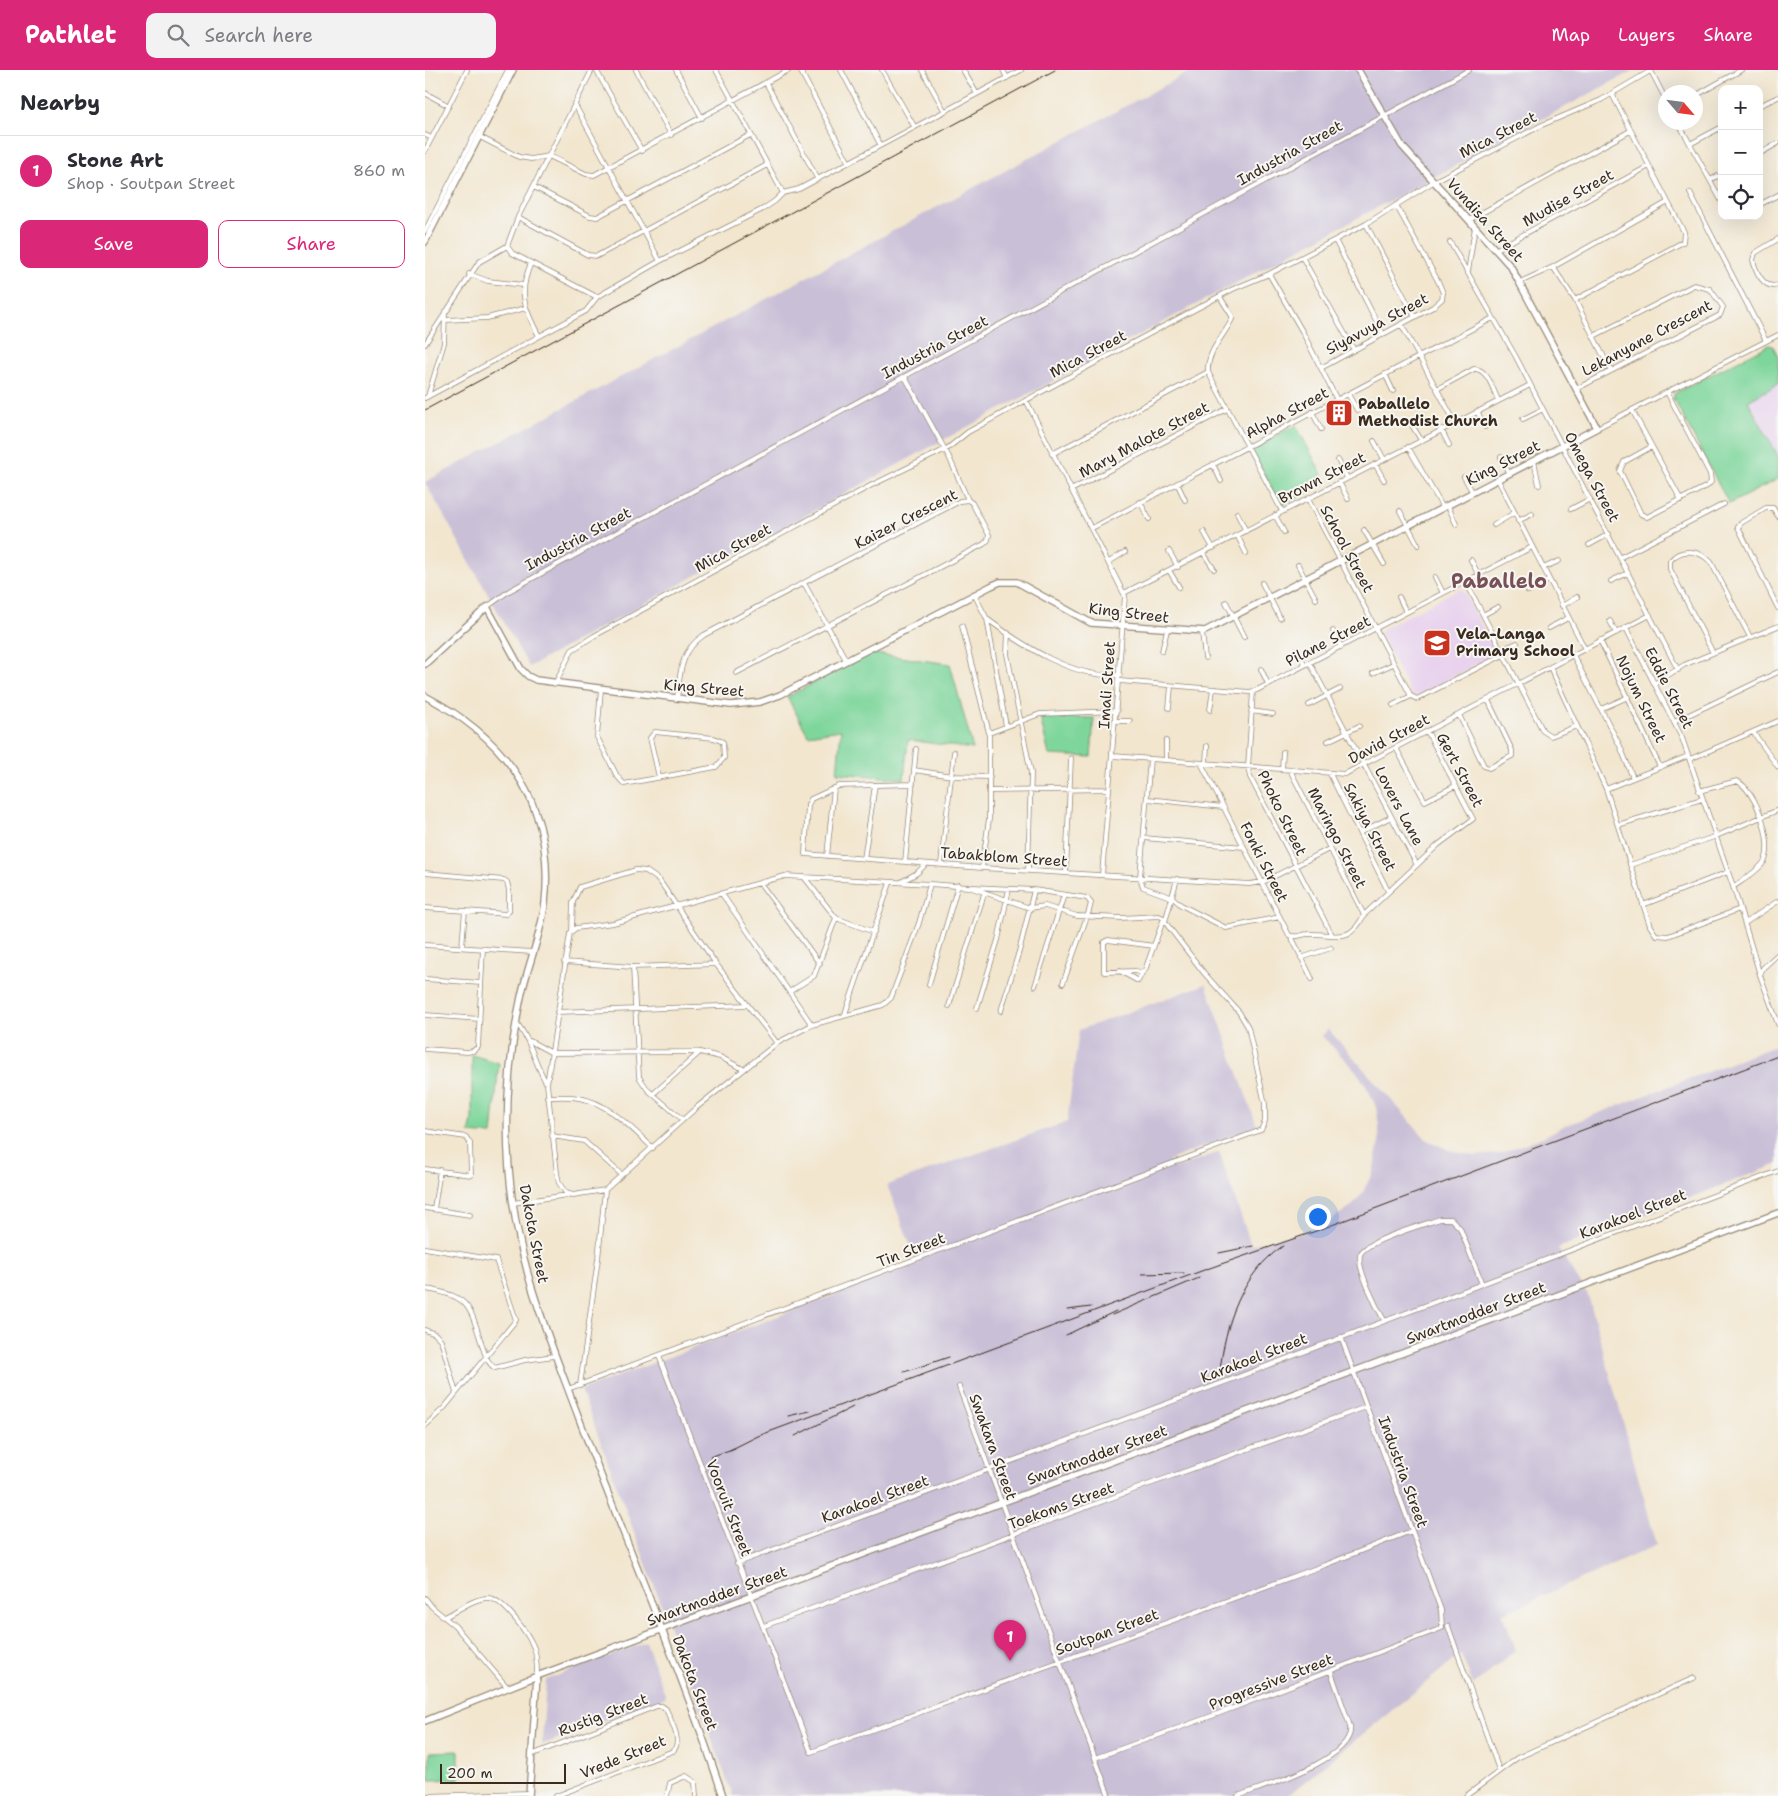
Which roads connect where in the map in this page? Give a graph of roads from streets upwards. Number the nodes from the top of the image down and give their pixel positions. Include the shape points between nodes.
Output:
1 (467, 70) edge
2 (508, 70) edge
3 (513, 70) edge
4 (592, 70) edge
5 (596, 70) edge
6 (636, 70) edge
7 (676, 70) edge
8 (716, 70) edge
9 (789, 70) edge
10 (799, 70) edge
11 (841, 70) edge
12 (882, 70) edge
13 (922, 70) edge
14 (963, 70) edge
15 (1003, 70) edge
16 (1021, 70) edge
17 (1359, 70) edge
18 (1469, 70) edge
19 (1651, 70) edge
20 (1741, 70) edge
21 (1007, 78) junction
22 (766, 82) junction
23 (1658, 85) edge
24 (1703, 91) edge
25 (425, 93) edge
26 (977, 94) junction
27 (1612, 94) junction
28 (1778, 96) edge
29 (733, 101) junction
30 (1763, 104) edge
31 (575, 105) junction
32 (449, 106) junction
33 (944, 110) junction
34 (1385, 115) junction
35 (702, 118) junction
36 (914, 126) junction
37 (1718, 129) edge
38 (1630, 130) junction
39 (1682, 130) edge
40 (750, 134) junction
41 (425, 135) edge
42 (671, 135) junction
43 (480, 137) junction
44 (432, 138) junction
45 (1778, 143) edge
46 (880, 144) junction
47 (1690, 144) junction
48 (425, 151) edge
49 (642, 151) junction
50 (1763, 152) edge
51 (549, 156) junction
52 (848, 161) junction
53 (767, 165) junction
54 (1649, 166) junction
55 (610, 168) junction
56 (1720, 175) edge
57 (817, 178) junction
58 (1710, 180) junction
59 (1433, 182) junction
60 (534, 187) junction
61 (783, 193) junction
62 (1690, 193) dead end
63 (1718, 195) edge
64 (1778, 195) edge
65 (627, 201) junction
66 (1668, 202) junction
67 (1763, 203) edge
68 (1396, 205) junction
69 (518, 217) junction
70 (1469, 220) junction
71 (1366, 224) junction
72 (1475, 226) junction
73 (425, 231) edge
74 (643, 231) junction
75 (1778, 239) edge
76 (1335, 240) junction
77 (425, 242) edge
78 (1450, 242) dead end
79 (507, 246) junction
80 (1497, 249) junction
81 (1302, 257) junction
82 (660, 262) junction
83 (531, 263) junction
84 (1553, 267) junction
85 (1468, 272) junction
86 (469, 274) junction
87 (1269, 274) junction
88 (1520, 282) junction
89 (523, 285) junction
90 (1778, 285) edge
91 (1220, 296) junction
92 (597, 297) junction
93 (1575, 300) junction
94 (526, 308) junction
95 (445, 312) junction
96 (1415, 316) junction
97 (1493, 318) junction
98 (445, 320) junction
99 (1401, 324) junction
100 (1383, 334) junction
101 (1776, 335) edge
102 (539, 336) junction
103 (1594, 336) junction
104 (1765, 341) junction
105 (1778, 343) edge
106 (425, 344) edge
107 (1354, 350) junction
108 (1418, 357) junction
109 (1321, 368) junction
110 (1611, 371) junction
111 (1208, 372) junction
112 (1385, 374) junction
113 (905, 377) junction
114 (1530, 385) junction
115 (1578, 388) junction
116 (1437, 389) junction
117 (1393, 391) dead end
118 (1667, 392) junction
119 (1348, 394) junction
120 (427, 397) edge
121 (1337, 400) junction
122 (1498, 400) junction
123 (1025, 401) junction
124 (1227, 409) junction
125 (1543, 409) junction
126 (1357, 410) dead end
127 (1632, 410) junction
128 (1477, 411) junction
129 (1312, 412) junction
130 (1523, 419) dead end
131 (1410, 422) dead end
132 (1455, 422) junction
133 (1485, 427) dead end
134 (1597, 428) junction
135 (1321, 429) dead end
136 (1441, 429) junction
137 (1421, 440) junction
138 (1374, 441) dead end
139 (1449, 445) dead end
140 (1247, 446) junction
141 (1408, 446) junction
142 (1562, 446) junction
143 (1651, 447) junction
144 (944, 450) junction
145 (1053, 454) junction
146 (1501, 457) dead end
147 (1384, 459) junction
148 (1338, 460) dead end
149 (1533, 462) junction
150 (1213, 464) junction
151 (1375, 464) junction
152 (1509, 474) junction
153 (1464, 477) dead end
154 (1347, 478) junction
155 (1383, 480) dead end
156 (1498, 480) junction
157 (1221, 481) dead end
158 (1339, 482) junction
159 (1177, 483) junction
160 (1539, 485) dead end
161 (1071, 490) junction
162 (1473, 493) junction
163 (1308, 499) junction
164 (1348, 499) dead end
165 (1590, 499) junction
166 (968, 500) junction
167 (1185, 500) dead end
168 (1681, 500) junction
169 (1140, 502) junction
170 (1724, 504) dead end
171 (1446, 507) junction
172 (1571, 509) dead end
173 (1400, 511) dead end
174 (1282, 512) junction
175 (1237, 513) dead end
176 (1514, 513) junction
177 (1532, 514) dead end
178 (1275, 515) junction
179 (1778, 516) edge
180 (1149, 519) dead end
181 (1518, 522) junction
182 (1455, 524) dead end
183 (1494, 525) dead end
184 (1408, 526) junction
185 (1091, 528) junction
186 (1364, 530) dead end
187 (1246, 531) junction
188 (1204, 532) dead end
189 (1285, 532) dead end
190 (1609, 534) junction
191 (1237, 535) junction
192 (1372, 545) junction
193 (1589, 545) dead end
194 (1418, 546) dead end
195 (1532, 547) junction
196 (1213, 548) junction
197 (1169, 551) dead end
198 (1125, 552) dead end
199 (1246, 552) dead end
200 (1204, 554) junction
201 (1621, 557) junction
202 (1471, 560) dead end
203 (1341, 561) junction
204 (1559, 561) dead end
205 (1109, 562) junction
206 (1298, 564) dead end
207 (1384, 564) dead end
208 (1178, 567) junction
209 (1543, 568) junction
210 (1214, 569) dead end
211 (1170, 572) junction
212 (1628, 573) junction
213 (1479, 576) junction
214 (1435, 578) dead end
215 (1305, 579) junction
216 (1549, 580) junction
217 (1611, 581) dead end
218 (1466, 582) junction
219 (1262, 583) dead end
220 (804, 584) junction
221 (1179, 587) dead end
222 (1528, 591) dead end
223 (1125, 593) junction
224 (1443, 593) junction
225 (974, 594) junction
226 (1577, 596) dead end
227 (1399, 597) dead end
228 (1270, 598) junction
229 (1316, 599) dead end
230 (1226, 602) dead end
231 (1562, 606) junction
232 (487, 607) junction
233 (1498, 607) dead end
234 (1778, 608) edge
235 (1407, 612) junction
236 (1483, 615) junction
237 (1650, 615) junction
238 (1234, 617) junction
239 (1280, 618) dead end
240 (1569, 618) junction
241 (987, 619) junction
242 (1610, 621) dead end
243 (1123, 625) junction
244 (962, 626) dead end
245 (1778, 626) edge
246 (826, 627) junction
247 (1377, 628) junction
248 (1549, 628) dead end
249 (1626, 628) junction
250 (1167, 630) junction
251 (1333, 631) dead end
252 (1202, 632) junction
253 (1616, 632) junction
254 (1008, 633) junction
255 (1244, 637) dead end
256 (1749, 637) junction
257 (1600, 640) junction
258 (1517, 643) dead end
259 (1341, 647) junction
260 (1585, 649) junction
261 (1297, 650) dead end
262 (1501, 650) junction
263 (1162, 651) dead end
264 (1713, 653) junction
265 (1503, 655) junction
266 (1573, 655) junction
267 (1205, 658) dead end
268 (846, 660) junction
269 (1311, 663) junction
270 (426, 664) edge
271 (1393, 664) junction
272 (1305, 665) junction
273 (1550, 667) junction
274 (1261, 669) dead end
275 (1677, 670) junction
276 (1778, 672) edge
277 (737, 673) dead end
278 (1373, 673) dead end
279 (1120, 675) junction
280 (1120, 681) junction
281 (1518, 683) junction
282 (555, 684) junction
283 (1268, 684) junction
284 (1654, 684) junction
285 (1171, 686) junction
286 (601, 689) junction
287 (1213, 689) junction
288 (1340, 689) dead end
289 (425, 690) edge
290 (1253, 691) junction
291 (425, 696) edge
292 (1327, 696) junction
293 (1411, 696) junction
294 (1628, 697) junction
295 (431, 699) junction
296 (677, 699) junction
297 (1488, 700) junction
298 (1309, 705) dead end
299 (1393, 705) dead end
300 (1169, 708) dead end
301 (1601, 709) junction
302 (1210, 710) dead end
303 (1117, 711) junction
304 (1251, 711) junction
305 (1273, 714) dead end
306 (1459, 715) junction
307 (1021, 720) junction
308 (1116, 721) junction
309 (1130, 721) dead end
310 (1778, 721) edge
311 (1674, 722) junction
312 (1006, 726) junction
313 (1359, 726) dead end
314 (1577, 726) junction
315 (1427, 731) junction
316 (1346, 732) junction
317 (1753, 732) junction
318 (989, 733) junction
319 (1328, 741) dead end
320 (1166, 742) dead end
321 (1207, 746) dead end
322 (916, 748) dead end
323 (1396, 748) junction
324 (954, 752) dead end
325 (1283, 752) dead end
326 (1113, 756) junction
327 (1689, 757) junction
328 (1071, 758) dead end
329 (1150, 759) junction
330 (1166, 760) junction
331 (1201, 763) junction
332 (1206, 763) junction
333 (1364, 765) junction
334 (1248, 767) junction
335 (1661, 767) junction
336 (1778, 767) edge
337 (914, 770) junction
338 (1282, 770) junction
339 (1290, 770) junction
340 (1330, 774) junction
341 (951, 776) junction
342 (659, 777) junction
343 (990, 777) junction
344 (1633, 778) junction
345 (913, 784) junction
346 (875, 785) junction
347 (1455, 786) junction
348 (834, 788) junction
349 (1109, 789) junction
350 (1606, 789) junction
351 (1032, 790) junction
352 (990, 791) junction
353 (1069, 791) junction
354 (1699, 791) junction
355 (1148, 799) junction
356 (1702, 799) junction
357 (1223, 807) junction
358 (1778, 810) edge
359 (1763, 816) junction
360 (1391, 817) junction
361 (1618, 825) junction
362 (1361, 832) junction
363 (1714, 837) junction
364 (1144, 838) junction
365 (1244, 847) junction
366 (1329, 849) junction
367 (827, 856) junction
368 (865, 859) junction
369 (905, 862) junction
370 (926, 864) junction
371 (941, 864) junction
372 (1417, 864) junction
373 (1630, 865) junction
374 (1297, 866) junction
375 (982, 868) junction
376 (1028, 870) junction
377 (1067, 872) junction
378 (1728, 872) junction
379 (425, 874) edge
380 (1102, 874) junction
381 (804, 877) junction
382 (1140, 877) junction
383 (1177, 879) junction
384 (1263, 882) junction
385 (760, 883) junction
386 (890, 883) junction
387 (899, 884) junction
388 (930, 884) junction
389 (958, 885) junction
390 (969, 887) junction
391 (1733, 887) junction
392 (1009, 889) junction
393 (1034, 890) junction
394 (1389, 891) junction
395 (722, 894) junction
396 (985, 894) junction
397 (1063, 895) junction
398 (1173, 898) junction
399 (1778, 901) edge
400 (1006, 902) junction
401 (1643, 905) junction
402 (678, 906) junction
403 (425, 908) edge
404 (1030, 908) junction
405 (1741, 909) junction
406 (465, 910) junction
407 (1060, 912) junction
408 (1364, 915) junction
409 (1087, 917) junction
410 (1280, 917) junction
411 (836, 918) junction
412 (1164, 918) junction
413 (1745, 923) junction
414 (572, 930) junction
415 (874, 932) junction
416 (1330, 935) junction
417 (1291, 936) junction
418 (425, 945) edge
419 (462, 946) junction
420 (1154, 946) junction
421 (483, 948) junction
422 (1331, 948) dead end
423 (532, 952) junction
424 (1778, 954) edge
425 (1301, 958) junction
426 (564, 962) junction
427 (717, 964) junction
428 (820, 964) junction
429 (633, 967) junction
430 (1120, 971) junction
431 (1143, 973) junction
432 (1760, 975) junction
433 (1312, 979) dead end
434 (425, 980) edge
435 (481, 983) junction
436 (1063, 983) dead end
437 (929, 984) dead end
438 (1035, 986) dead end
439 (789, 992) junction
440 (748, 1005) junction
441 (949, 1006) dead end
442 (977, 1008) dead end
443 (634, 1009) junction
444 (1001, 1011) dead end
445 (557, 1012) junction
446 (845, 1014) junction
447 (425, 1015) edge
448 (479, 1019) junction
449 (516, 1022) junction
450 (1778, 1024) edge
451 (811, 1025) junction
452 (530, 1041) junction
453 (777, 1043) junction
454 (425, 1049) edge
455 (700, 1052) junction
456 (552, 1053) junction
457 (636, 1053) junction
458 (743, 1069) junction
459 (547, 1084) junction
460 (653, 1094) junction
461 (547, 1097) junction
462 (683, 1120) junction
463 (425, 1131) edge
464 (552, 1136) junction
465 (653, 1148) junction
466 (425, 1169) edge
467 (440, 1170) junction
468 (1778, 1171) edge
469 (621, 1175) junction
470 (605, 1190) junction
471 (568, 1195) junction
472 (513, 1203) junction
473 (425, 1208) edge
474 (434, 1209) junction
475 (1778, 1213) edge
476 (470, 1214) dead end
477 (425, 1248) edge
478 (1482, 1284) junction
479 (425, 1289) edge
480 (1384, 1320) junction
481 (425, 1330) edge
482 (1341, 1337) junction
483 (554, 1356) junction
484 (659, 1356) junction
485 (486, 1358) junction
486 (1354, 1372) junction
487 (580, 1385) junction
488 (959, 1387) dead end
489 (568, 1389) junction
490 (456, 1393) junction
491 (1366, 1408) junction
492 (425, 1426) edge
493 (989, 1469) junction
494 (1002, 1504) junction
495 (1411, 1531) junction
496 (1015, 1535) junction
497 (737, 1563) junction
498 (751, 1597) junction
499 (425, 1598) edge
500 (1443, 1615) joint
501 (445, 1617) junction
502 (764, 1626) junction
503 (1448, 1626) dead end
504 (662, 1630) junction
505 (1059, 1662) junction
506 (1331, 1672) junction
507 (537, 1676) junction
508 (1694, 1678) dead end
509 (527, 1680) junction
510 (508, 1688) junction
511 (536, 1692) junction
512 (425, 1721) edge
513 (672, 1725) joint
514 (811, 1752) joint
515 (531, 1755) junction
516 (1095, 1758) junction
517 (1499, 1770) junction
518 (529, 1794) edge
519 (425, 1796) edge
520 (556, 1796) edge
521 (667, 1796) edge
522 (696, 1796) edge
523 (723, 1796) edge
524 (1109, 1796) edge
525 (1238, 1796) edge
526 (1466, 1796) edge

1 - 32 street
2 - 73 street
3 - 43 street
4 - 31 street
5 - 49 street
6 - 42 street
7 - 35 street
8 - 29 street
9 - 22 street
10 - 52 street
11 - 46 street
12 - 36 street
13 - 33 street
14 - 26 street
15 - 21 street
16 - 21 street
17 - 34 street, Vundisa Street
18 - 34 street, Industria Street
19 - 23 street
19 - 27 street, Mica Street
20 - 24 street
21 - 26 street
22 - 29 street
22 - 57 street
25 - 32 street
26 - 33 street
27 - 38 street
27 - 59 street, Mica Street via 1542,125
28 - 30 street
29 - 35 street
29 - 40 street
31 - 51 street
31 - 55 street
32 - 44 street
33 - 36 street
34 - 59 street, Vundisa Street via 1402,146
34 - 113 street, Industria Street
35 - 42 street
36 - 46 street
37 - 47 street
38 - 54 street
38 - 70 street
39 - 47 street
40 - 53 street
40 - 65 street
41 - 44 street
42 - 49 street
43 - 51 street via 519,157
43 - 77 street
44 - 48 street
45 - 50 street
46 - 52 street
47 - 58 street
49 - 55 street
51 - 55 street via 592,175
51 - 60 street
52 - 57 street
53 - 61 street
53 - 74 street
54 - 66 street
54 - 80 street, Mudise Street
55 - 65 street
56 - 58 street
57 - 61 street via 799,189
58 - 63 street
59 - 68 street, Mica Street
59 - 70 street, Vundisa Street
60 - 65 street via 593,217 602,216
60 - 69 street
61 - 82 street via 763,209
62 - 104 street
64 - 67 street
65 - 74 street
66 - 84 street
66 - 93 street via 1684,232 1685,239 1681,244
68 - 71 street, Mica Street
68 - 96 street, Siyavuya Street via 1443,293 1439,304
69 - 74 street via 593,256 611,250
69 - 79 street
70 - 72 street, Vundisa Street
71 - 76 street, Mica Street
71 - 96 street
72 - 80 street, Vundisa Street
72 - 85 street
74 - 82 street
75 - 90 street via 1755,253 1753,260 1765,283
76 - 81 street, Mica Street
76 - 100 street
78 - 85 street, Omega Street
79 - 83 street via 511,253
79 - 86 street via 485,257
80 - 88 street, Vundisa Street
81 - 87 street, Mica Street
81 - 107 street
82 - 92 street
83 - 89 street
83 - 92 street
84 - 88 street
84 - 93 street
85 - 97 street, Omega Street
86 - 89 street via 487,281
86 - 95 street
87 - 91 street, Mica Street
87 - 109 street
88 - 115 street, Vundisa Street
89 - 94 street
91 - 111 street via 1232,319 1209,359
91 - 123 street, Mica Street
92 - 102 street via 586,311
93 - 103 street
94 - 98 street via 487,318
94 - 102 street
95 - 98 street
95 - 106 street
96 - 99 street, Siyavuya Street
97 - 108 street, Alpha Street
97 - 114 street, Omega Street
98 - 120 street via 445,343
99 - 100 street, Siyavuya Street
99 - 108 street
100 - 107 street, Siyavuya Street
101 - 104 street, King Street
101 - 105 street
102 - 120 street
103 - 110 street
103 - 110 street, Lekanyane Crescent via 1694,285 1710,289 1721,302 1723,310 1720,315
104 - 118 street, King Street
107 - 109 street, Siyavuya Street
108 - 112 street, Alpha Street
108 - 116 street
109 - 121 street
110 - 115 street, Lekanyane Crescent
111 - 124 street
111 - 145 street
112 - 117 street
112 - 119 street, Alpha Street
113 - 144 street
113 - 232 street, Industria Street via 517,587
114 - 122 street, Brown Street
114 - 125 street, Omega Street
115 - 134 street, Vundisa Street
116 - 122 street via 1478,368
116 - 132 street
118 - 127 street, King Street
118 - 168 street via 1711,478 1709,485
119 - 121 street, Alpha Street
119 - 126 street
121 - 129 street, Alpha Street
122 - 128 street, Brown Street
123 - 144 street, Mica Street via 968,432
123 - 145 street
124 - 140 street
124 - 161 street, Mary Malote Street
125 - 130 street
125 - 142 street, Omega Street
127 - 134 street, King Street
127 - 143 street
128 - 132 street, Brown Street
128 - 133 street
129 - 135 street
129 - 140 street, Alpha Street
131 - 137 street
132 - 136 street, Brown Street
134 - 142 street, King Street
136 - 137 street, Brown Street
136 - 139 street
137 - 141 street, Brown Street
138 - 147 street
140 - 150 street, Alpha Street
140 - 174 street
141 - 147 street, Brown Street
141 - 171 street
142 - 149 street, King Street
142 - 165 street, Omega Street
143 - 168 street
143 - 168 street via 1624,462 1620,471 1644,516 1650,517
144 - 166 street
144 - 282 street, Mica Street via 878,482 581,643 569,655
145 - 161 street
146 - 152 street
147 - 151 street, Brown Street
148 - 154 street
149 - 152 street, King Street
149 - 160 street
150 - 157 street
150 - 159 street, Alpha Street
151 - 154 street, Brown Street
151 - 155 street
152 - 156 street, King Street
153 - 162 street
154 - 158 street, Brown Street
156 - 162 street, King Street
156 - 176 street
158 - 163 street, Brown Street
158 - 164 street
159 - 167 street
159 - 169 street, Alpha Street
161 - 185 street
162 - 171 street, King Street
163 - 174 street, Brown Street
163 - 203 street, School Street
165 - 172 street
165 - 190 street, Omega Street
166 - 220 street, Kaizer Crescent via 960,501
166 - 246 street, Kaizer Crescent via 988,534 987,542
169 - 180 street
169 - 185 street, Alpha Street
170 - 201 street
171 - 182 street
171 - 184 street, King Street
173 - 184 street
174 - 178 street, Brown Street
175 - 187 street
176 - 181 street
176 - 183 street
177 - 181 street
178 - 187 street, Brown Street
178 - 189 street
179 - 234 street via 1773,508 1768,507 1738,527
181 - 195 street
184 - 192 street, King Street
184 - 194 street
185 - 205 street
186 - 192 street
187 - 191 street, Brown Street
188 - 196 street
190 - 193 street
190 - 201 street, Omega Street
191 - 196 street, Brown Street
191 - 199 street
192 - 203 street, King Street
192 - 207 street
195 - 209 street
195 - 213 street, Pilane Street
196 - 200 street, Brown Street
197 - 208 street
198 - 205 street
200 - 208 street, Brown Street
200 - 210 street
201 - 212 street, Omega Street
202 - 213 street
203 - 215 street, King Street
203 - 247 street, School Street
204 - 209 street
205 - 223 street
206 - 215 street
208 - 211 street, Brown Street
209 - 216 street
211 - 221 street
211 - 223 street, Brown Street
212 - 217 street
212 - 237 street, Omega Street
213 - 218 street, Pilane Street
214 - 224 street
215 - 228 street, King Street
215 - 229 street
216 - 222 street
216 - 231 street
218 - 224 street, Pilane Street
218 - 236 street
219 - 228 street
220 - 246 street
220 - 296 street, Kaizer Crescent via 697,640 681,663
223 - 243 street, Imali Street
224 - 235 street, Pilane Street
225 - 241 street
225 - 243 street, King Street via 1000,582 1014,582 1085,622
225 - 268 street, King Street
226 - 231 street
227 - 235 street
228 - 238 street, King Street
228 - 239 street
230 - 238 street
231 - 240 street
232 - 270 street, Industria Street
232 - 282 street, King Street via 523,672
233 - 236 street
235 - 247 street, Pilane Street
236 - 262 street
237 - 249 street, David Street
237 - 275 street, Omega Street
238 - 252 street, King Street
238 - 255 street
240 - 248 street
240 - 260 street
241 - 254 street
241 - 312 street
242 - 253 street
243 - 250 street, King Street
243 - 279 street, Imali Street
244 - 318 street
245 - 256 street
246 - 268 street
246 - 277 street, Kaizer Crescent
247 - 259 street, Pilane Street
247 - 271 street, School Street
249 - 253 street, David Street
249 - 284 street, Eddie Street
250 - 252 street, King Street
250 - 263 street
251 - 259 street
252 - 267 street
253 - 257 street, David Street
254 - 279 street via 1050,658 1082,672 1095,676
254 - 307 street via 1007,654
256 - 264 street
256 - 264 street via 1711,562 1694,552 1680,554 1670,561 1670,569
257 - 260 street, David Street
257 - 294 street, Nojum Street
258 - 262 street
259 - 269 street, Pilane Street
260 - 266 street, David Street
261 - 272 street
262 - 265 street
264 - 275 street
265 - 281 street
265 - 293 street via 1417,699
266 - 273 street, David Street
266 - 301 street
268 - 296 street, King Street via 760,702 731,705
269 - 272 street, Pilane Street
269 - 292 street, Lovers Lane
271 - 278 street
271 - 293 street, School Street
272 - 283 street, Pilane Street
273 - 281 street, David Street
273 - 314 street
274 - 283 street
275 - 284 street
276 - 311 street
279 - 280 street, Imali Street
280 - 285 street, Pilane Street
280 - 303 street, Imali Street
281 - 297 street, David Street
281 - 314 street via 1542,729 1549,736
282 - 286 street, King Street
283 - 290 street, Pilane Street
284 - 311 street, Eddie Street
285 - 287 street, Pilane Street
285 - 300 street
286 - 296 street, King Street
286 - 342 street via 597,737 617,776 627,784
287 - 290 street, Pilane Street
287 - 302 street
288 - 292 street
289 - 295 street
290 - 304 street, Phoko Street
291 - 295 street, Dakota Street
292 - 298 street
292 - 316 street, Lovers Lane
293 - 299 street
294 - 301 street
294 - 335 street, Nojum Street
295 - 423 street, Dakota Street via 457,713 489,738 514,769 532,804 545,851 546,886 543,913
297 - 306 street, David Street
297 - 306 street via 1512,753 1506,760 1486,767
301 - 344 street
303 - 307 street via 1046,713
303 - 308 street, Imali Street
304 - 305 street
304 - 334 street, Phoko Street
306 - 315 street, David Street
307 - 312 street
307 - 351 street
308 - 309 street
308 - 326 street, Imali Street
310 - 317 street
311 - 327 street, Eddie Street
312 - 318 street
313 - 316 street
314 - 350 street
315 - 323 street, David Street
315 - 347 street, Gert Street
316 - 319 street
316 - 333 street, Lovers Lane
317 - 327 street
317 - 336 street
318 - 343 street
320 - 330 street
321 - 332 street
322 - 337 street
323 - 333 street, David Street
323 - 347 street via 1425,800
324 - 341 street
325 - 338 street
326 - 329 street, David Street
326 - 349 street, Imali Street
327 - 335 street
327 - 354 street, Eddie Street
328 - 353 street
329 - 330 street, David Street
329 - 355 street
330 - 331 street, David Street
331 - 332 street, David Street
331 - 357 street, Fonki Street
332 - 334 street, David Street
333 - 340 street, David Street via 1345,774
333 - 360 street, Lovers Lane
334 - 338 street, David Street
334 - 374 street, Phoko Street via 1251,780
335 - 344 street
337 - 341 street
337 - 345 street
338 - 339 street, David Street
339 - 340 street, David Street
339 - 366 street, Maringo Street
340 - 362 street, Sakiya Street
341 - 343 street
341 - 371 street
342 - 342 street via 717,767 724,758 723,742 714,738 655,732 650,738
343 - 352 street
344 - 350 street
345 - 346 street
345 - 369 street
346 - 348 street
346 - 368 street
347 - 372 street, Gert Street via 1473,820
348 - 367 street
348 - 367 street, Tabakblom Street via 811,799 808,805 805,854
349 - 353 street
349 - 380 street, Imali Street
350 - 361 street
351 - 352 street
351 - 353 street
351 - 376 street
352 - 375 street
353 - 377 street
354 - 356 street, Eddie Street
354 - 359 street via 1737,782 1747,789
355 - 357 street
355 - 364 street
356 - 361 street
356 - 363 street, Eddie Street
357 - 365 street, Fonki Street
358 - 359 street
359 - 363 street
359 - 391 street via 1766,857 1761,866
360 - 362 street
360 - 372 street, Lovers Lane
361 - 373 street
362 - 394 street, Sakiya Street
363 - 373 street
363 - 378 street, Eddie Street
364 - 365 street
364 - 382 street
365 - 384 street, Fonki Street
366 - 374 street
366 - 408 street, Maringo Street
367 - 368 street, Tabakblom Street
368 - 369 street, Tabakblom Street
369 - 370 street, Tabakblom Street
370 - 371 street, Tabakblom Street
370 - 387 street
371 - 375 street, Tabakblom Street
372 - 394 street
373 - 401 street
374 - 384 street
374 - 416 street, Phoko Street
375 - 376 street, Tabakblom Street
376 - 377 street, Tabakblom Street
377 - 380 street, Tabakblom Street
378 - 391 street, Eddie Street
378 - 401 street
379 - 406 street via 507,882 507,913
380 - 382 street, Tabakblom Street
381 - 385 street via 780,876
381 - 386 street
381 - 411 street
382 - 383 street, Tabakblom Street
382 - 398 street via 1144,889
383 - 384 street, Tabakblom Street
383 - 398 street
384 - 410 street, Fonki Street
385 - 395 street
385 - 428 street
386 - 387 street
386 - 415 street
387 - 388 street
388 - 389 street
388 - 446 street via 891,998 883,1005
389 - 390 street
389 - 437 street
390 - 392 street
390 - 396 street
391 - 405 street, Eddie Street
392 - 393 street
392 - 400 street
393 - 397 street
393 - 404 street
394 - 408 street
395 - 402 street
395 - 439 street
396 - 400 street
396 - 441 street
397 - 407 street
397 - 409 street via 1087,898 1091,906
398 - 410 street via 1226,928
398 - 412 street
399 - 413 street
400 - 404 street
400 - 442 street
401 - 405 street via 1653,932 1663,938
402 - 414 street
402 - 414 street via 653,874 637,870 580,888 573,902
402 - 427 street
403 - 406 street
404 - 407 street via 1045,906
404 - 444 street
405 - 413 street, Eddie Street
406 - 419 street
407 - 409 street
407 - 438 street
408 - 416 street via 1350,933
409 - 412 street
409 - 436 street
410 - 417 street, Fonki Street
411 - 415 street
411 - 428 street
412 - 420 street
412 - 484 street, Tin Street via 1248,1027 1265,1104 1265,1121 1261,1130
413 - 432 street, Eddie Street
414 - 426 street
415 - 446 street
416 - 417 street
417 - 425 street, Fonki Street
418 - 419 street
419 - 421 street
420 - 430 street via 1104,942 1104,972
420 - 431 street
421 - 423 street
421 - 435 street
422 - 425 street
423 - 449 street, Dakota Street
424 - 432 street
425 - 433 street, Fonki Street
426 - 429 street
426 - 445 street
427 - 429 street
427 - 440 street
428 - 439 street via 812,979
429 - 443 street
430 - 431 street
430 - 431 street via 1138,982
432 - 450 street, Eddie Street
434 - 435 street
435 - 448 street
439 - 451 street
440 - 443 street
440 - 453 street
443 - 445 street
443 - 457 street
445 - 456 street
446 - 451 street
447 - 448 street
448 - 454 street via 476,1050
449 - 452 street
449 - 472 street, Dakota Street via 508,1123
451 - 453 street
452 - 456 street
452 - 459 street
453 - 458 street
455 - 457 street
455 - 458 street via 720,1056
455 - 460 street
456 - 457 street
456 - 459 street
457 - 460 street via 640,1080
458 - 462 street
459 - 461 street
460 - 462 street
461 - 464 street
461 - 465 street via 579,1098 602,1106
462 - 465 street
463 - 467 street via 463,1136 470,1143 471,1174
464 - 469 street via 585,1141
464 - 471 street via 559,1184
465 - 469 street
466 - 467 street
467 - 474 street
468 - 478 street, Karakoel Street
469 - 470 street
470 - 471 street
470 - 487 street
471 - 472 street
472 - 483 street, Dakota Street via 527,1273
473 - 474 street
474 - 476 street
475 - 486 street, Swartmodder Street
477 - 485 street via 490,1257 498,1262 516,1320
478 - 480 street, Karakoel Street
478 - 480 street via 1460,1228 1451,1219 1440,1219 1375,1242 1364,1249 1360,1259
479 - 485 street via 454,1297 468,1305
480 - 482 street, Karakoel Street
481 - 490 street via 441,1340
482 - 486 street, Industria Street
482 - 493 street, Karakoel Street
483 - 485 street via 521,1361 499,1369
483 - 489 street, Dakota Street
484 - 487 street, Tin Street
484 - 497 street, Vooruit Street
485 - 490 street
486 - 491 street, Industria Street
486 - 494 street, Swartmodder Street
487 - 489 street, Tin Street
488 - 493 street, Swakara Street
489 - 504 street, Dakota Street
490 - 492 street
491 - 495 street, Industria Street
491 - 496 street, Toekoms Street
493 - 494 street, Swakara Street
493 - 497 street, Karakoel Street
494 - 496 street, Swakara Street
494 - 498 street, Swartmodder Street
495 - 500 street, Industria Street
495 - 505 street, Soutpan Street
496 - 502 street, Toekoms Street
496 - 505 street, Swakara Street
497 - 498 street, Vooruit Street
498 - 502 street, Vooruit Street
498 - 504 street, Swartmodder Street
499 - 501 street
500 - 506 street, Progressive Street via 1443,1628
501 - 507 street via 483,1598 495,1600 530,1640 537,1661
501 - 510 street
502 - 514 street, Vooruit Street
503 - 517 street
504 - 507 street, Swartmodder Street
504 - 523 street, Dakota Street
505 - 514 street, Soutpan Street
505 - 516 street, Swakara Street
506 - 516 street, Progressive Street
506 - 525 street via 1350,1726 1347,1740 1308,1770
507 - 509 street, Swartmodder Street
507 - 511 street
508 - 517 street via 1517,1758
509 - 510 street, Swartmodder Street
509 - 511 street
510 - 512 street, Swartmodder Street
511 - 515 street
513 - 515 street, Rustig Street via 666,1709 659,1706
513 - 520 street, Vrede Street via 678,1743 671,1753
515 - 518 street
516 - 524 street, Swakara Street
517 - 526 street
518 - 519 street
521 - 522 street via 670,1783 686,1776 695,1782

